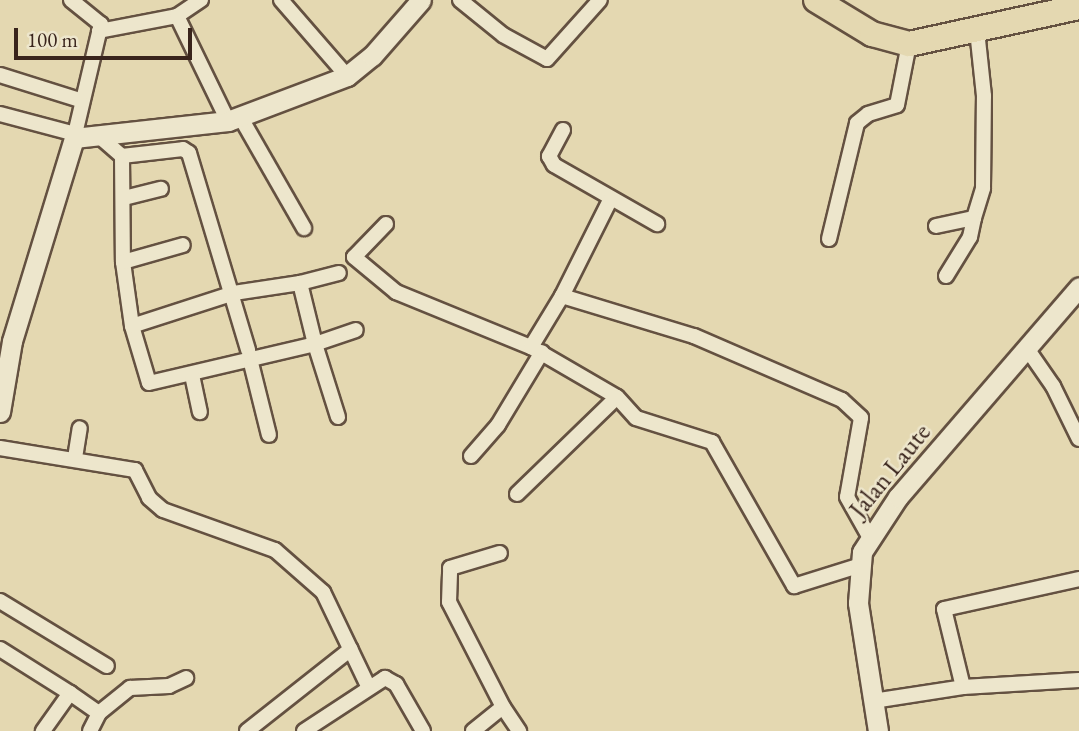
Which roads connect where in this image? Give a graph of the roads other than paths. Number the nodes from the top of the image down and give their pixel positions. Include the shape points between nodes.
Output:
1 (71, 0) edge
2 (201, 0) edge
3 (281, 0) edge
4 (421, 0) edge
5 (460, 0) edge
6 (816, 0) edge
7 (1077, 0) edge
8 (594, 2) edge
9 (1079, 9) edge
10 (177, 16) junction
11 (99, 31) junction
12 (977, 31) junction
13 (909, 44) junction
14 (0, 75) edge
15 (347, 76) junction
16 (80, 100) junction
17 (0, 114) edge
18 (234, 119) junction
19 (563, 130) dead end
20 (74, 136) junction
21 (100, 137) junction
22 (122, 156) junction
23 (161, 189) dead end
24 (124, 198) junction
25 (610, 200) junction
26 (974, 218) junction
27 (386, 224) dead end
28 (657, 224) dead end
29 (936, 226) dead end
30 (304, 228) dead end
31 (829, 239) dead end
32 (183, 245) dead end
33 (123, 262) junction
34 (339, 273) dead end
35 (946, 276) dead end
36 (300, 283) junction
37 (1079, 287) edge
38 (234, 293) junction
39 (562, 296) junction
40 (132, 326) junction
41 (356, 330) dead end
42 (315, 344) junction
43 (536, 350) junction
44 (1028, 350) junction
45 (249, 356) junction
46 (192, 375) junction
47 (617, 397) junction
48 (0, 412) edge
49 (200, 412) dead end
50 (338, 417) dead end
51 (80, 428) dead end
52 (269, 435) dead end
53 (1079, 439) edge
54 (0, 448) edge
55 (471, 456) dead end
56 (75, 458) junction
57 (517, 494) dead end
58 (869, 536) junction
59 (500, 553) dead end
60 (858, 566) junction
61 (1079, 579) edge
62 (0, 601) edge
63 (0, 649) edge
64 (351, 649) junction
65 (107, 666) dead end
66 (186, 678) dead end
67 (1079, 680) edge
68 (368, 686) junction
69 (963, 687) junction
70 (69, 694) junction
71 (873, 701) junction
72 (503, 707) junction
73 (99, 713) junction
74 (43, 731) edge
75 (90, 731) edge
76 (247, 731) edge
77 (304, 731) edge
78 (423, 731) edge
79 (473, 731) edge
80 (519, 731) edge
81 (878, 731) edge

1 - 11 street via 96,16
2 - 10 street
3 - 15 street
4 - 15 street via 372,56
5 - 8 street via 503,35 547,59
6 - 13 highway via 872,34
7 - 9 street
9 - 12 highway
10 - 11 street
10 - 18 street
11 - 16 street
12 - 13 highway
12 - 26 street via 985,167
13 - 31 street via 897,105 868,114 857,123
14 - 16 street
15 - 18 street
16 - 20 street
17 - 20 street
18 - 21 street
18 - 30 street
19 - 25 street via 550,160
20 - 21 street
20 - 48 street via 12,341
21 - 22 street
22 - 24 street
22 - 38 street via 187,150
23 - 24 street
24 - 33 street
25 - 28 street
25 - 39 street
26 - 29 street
26 - 35 street via 970,237
27 - 43 street via 355,254 359,265 402,295
32 - 33 street
33 - 40 street
34 - 36 street
36 - 38 street
36 - 42 street
37 - 44 street, Jalan Laute
38 - 40 street
38 - 45 street
39 - 43 street
39 - 58 street via 694,336 853,407 861,423 847,498
40 - 46 street via 149,383
41 - 42 street
42 - 45 street
42 - 50 street
43 - 47 street
43 - 55 street via 498,425
44 - 53 street
44 - 58 street, Jalan Laute
45 - 46 street
45 - 52 street
46 - 49 street
47 - 57 street
47 - 60 street via 636,418 712,442 794,586
51 - 56 street
54 - 56 street
56 - 64 street via 135,470 149,498 163,510 275,550 323,593
58 - 60 street, Jalan Laute
59 - 72 street via 452,565 449,602
60 - 71 street, Jalan Laute via 858,603
61 - 69 street via 944,609
62 - 65 street
63 - 70 street
64 - 68 street
64 - 76 street
66 - 73 street via 169,686 130,688
67 - 69 street
68 - 77 street
68 - 78 street via 381,679 394,682
69 - 71 street
70 - 73 street
70 - 74 street
71 - 81 street, Jalan Laute
72 - 79 street
72 - 80 street
73 - 75 street

